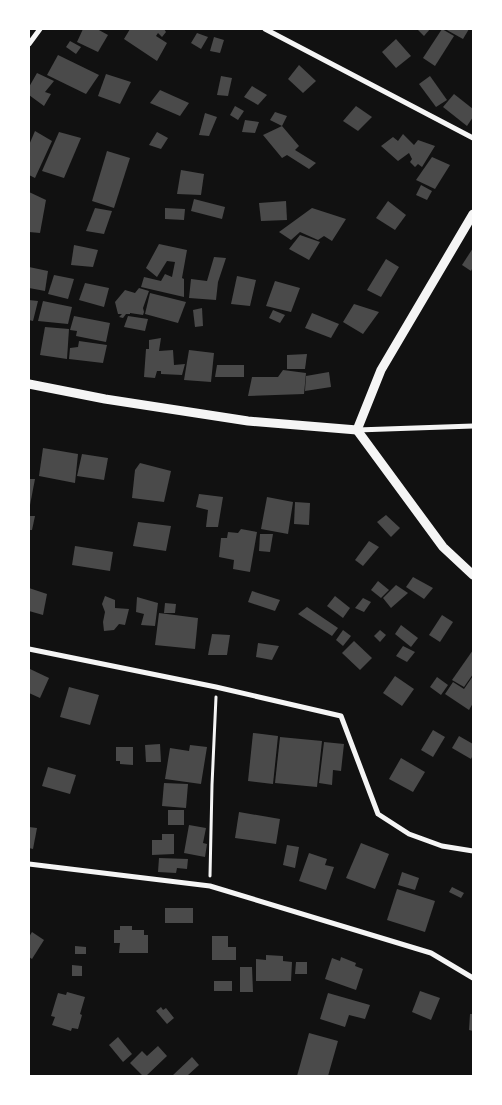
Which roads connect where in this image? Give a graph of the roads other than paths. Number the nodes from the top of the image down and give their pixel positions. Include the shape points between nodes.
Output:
1 (40, 29) edge
2 (264, 29) edge
3 (29, 44) edge
4 (473, 138) edge
5 (473, 214) edge
6 (29, 384) edge
7 (473, 426) edge
8 (357, 430) junction
9 (473, 575) edge
10 (29, 649) edge
11 (473, 851) edge
12 (29, 864) edge
13 (473, 978) edge

1 - 3 street
2 - 4 street
5 - 8 street via 381,370
6 - 8 street via 248,421
7 - 8 street
8 - 9 street via 444,547
10 - 11 street via 341,716 378,814 409,834 442,846
12 - 13 street via 210,886 431,953

